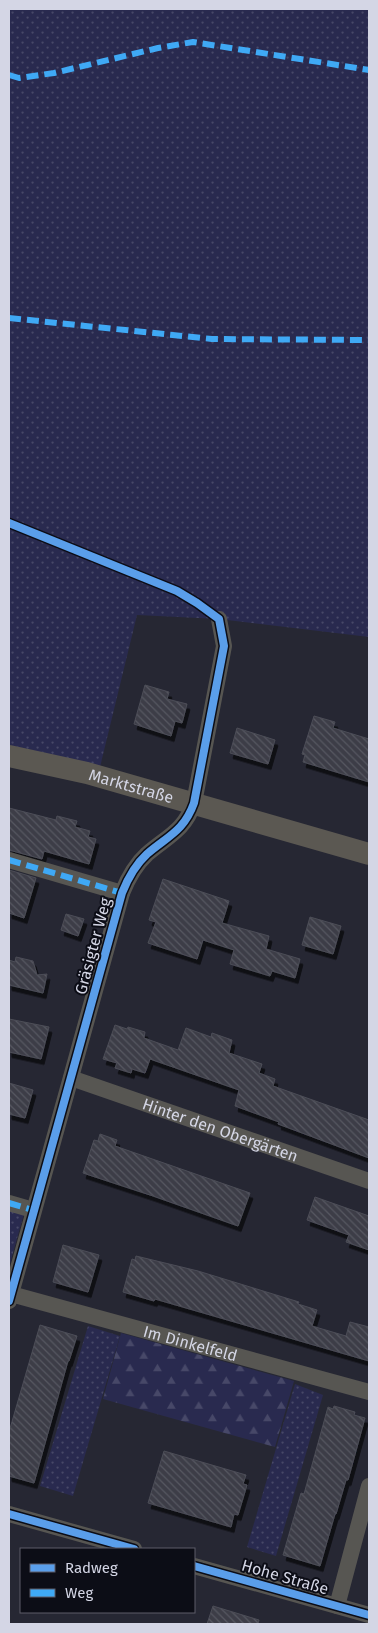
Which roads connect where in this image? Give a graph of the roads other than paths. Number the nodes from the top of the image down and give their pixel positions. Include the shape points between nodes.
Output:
1 (219, 619) dead end
2 (9, 756) edge
3 (194, 803) junction
4 (369, 854) edge
5 (9, 860) edge
6 (122, 893) junction
7 (71, 1078) junction
8 (369, 1181) edge
9 (9, 1203) edge
10 (33, 1210) junction
11 (10, 1298) edge
12 (369, 1392) edge
13 (369, 1486) edge
14 (9, 1514) edge
15 (130, 1548) edge
16 (195, 1566) edge
17 (337, 1606) junction
18 (369, 1615) edge

1 - 3 street, Gräsigter Weg via 224,646
2 - 3 street, Marktstraße via 87,773
3 - 4 street, Marktstraße
3 - 6 street, Gräsigter Weg via 179,829 147,854 134,869
5 - 6 street
6 - 7 street, Gräsigter Weg
7 - 8 street, Hinter den Obergärten
7 - 10 street, Gräsigter Weg
9 - 10 street
10 - 11 street, Gräsigter Weg
11 - 12 street, Im Dinkelfeld
13 - 17 street
14 - 15 street
16 - 17 street, Hohe Straße
17 - 18 street, Hohe Straße

